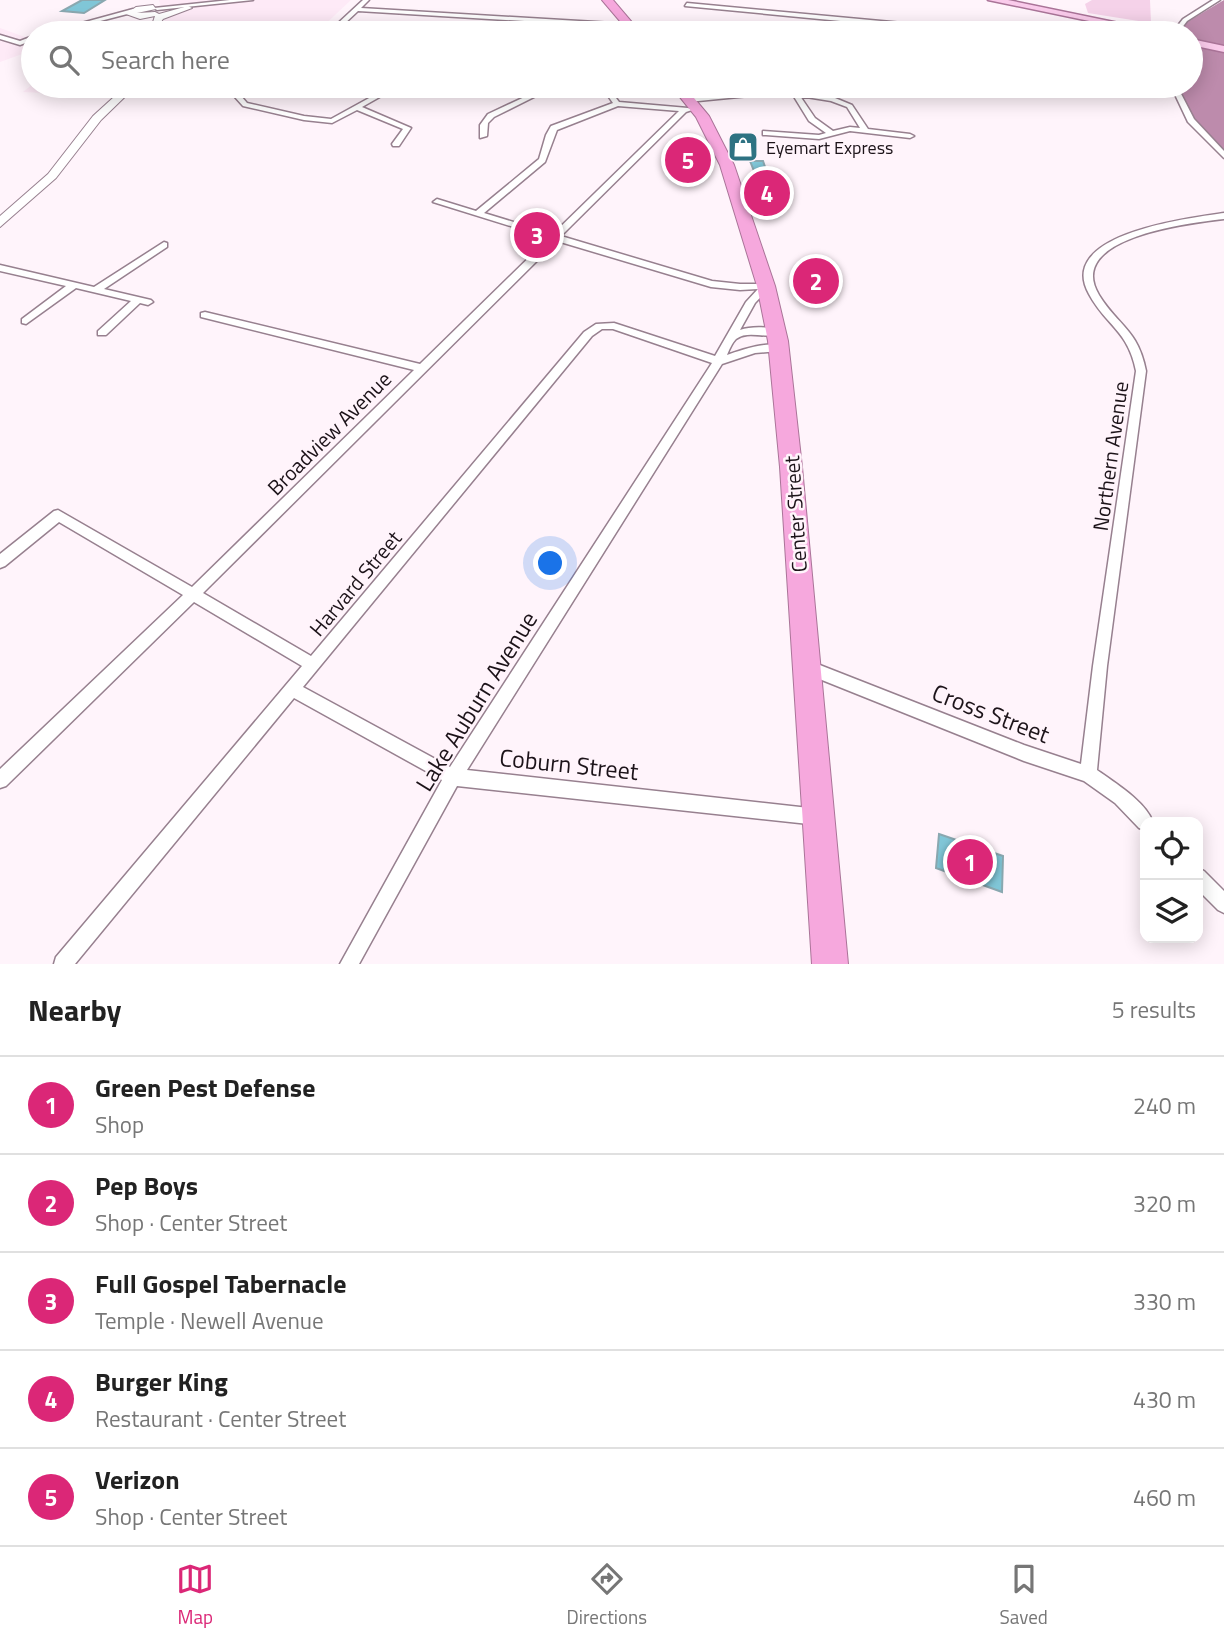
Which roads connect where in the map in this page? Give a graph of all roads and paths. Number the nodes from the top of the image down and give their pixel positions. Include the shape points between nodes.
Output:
1 (141, 0) edge
2 (250, 0) edge
3 (366, 0) edge
4 (979, 0) edge
5 (993, 0) edge
6 (1217, 0) edge
7 (612, 2) edge
8 (201, 5) junction
9 (687, 5) edge
10 (154, 8) edge
11 (188, 8) junction
12 (357, 9) junction
13 (135, 13) junction
14 (96, 21) edge
15 (143, 21) edge
16 (157, 21) edge
17 (341, 21) edge
18 (522, 21) edge
19 (626, 21) edge
20 (829, 21) edge
21 (1090, 21) edge
22 (1095, 21) edge
23 (1184, 21) edge
24 (0, 37) edge
25 (21, 43) edge
26 (1203, 43) edge
27 (1224, 47) edge
28 (119, 98) edge
29 (127, 98) edge
30 (239, 98) edge
31 (375, 98) edge
32 (532, 98) edge
33 (613, 98) edge
34 (684, 98) edge
35 (730, 98) edge
36 (799, 98) edge
37 (818, 98) edge
38 (1180, 98) edge
39 (617, 104) junction
40 (689, 107) junction
41 (357, 108) junction
42 (88, 130) junction
43 (864, 130) junction
44 (766, 133) dead end
45 (831, 133) junction
46 (483, 136) dead end
47 (910, 136) dead end
48 (396, 144) dead end
49 (1224, 156) edge
50 (437, 202) dead end
51 (478, 214) junction
52 (1224, 216) edge
53 (0, 223) edge
54 (554, 238) junction
55 (164, 245) dead end
56 (0, 268) edge
57 (74, 285) junction
58 (766, 286) junction
59 (96, 290) junction
60 (205, 315) dead end
61 (26, 321) dead end
62 (102, 333) dead end
63 (730, 338) junction
64 (778, 340) junction
65 (718, 361) junction
66 (422, 368) junction
67 (0, 562) edge
68 (192, 594) junction
69 (313, 665) junction
70 (807, 667) junction
71 (293, 689) junction
72 (1088, 774) junction
73 (453, 777) junction
74 (0, 780) edge
75 (818, 817) junction
76 (1140, 817) edge
77 (1201, 880) edge
78 (1224, 904) edge
79 (63, 964) edge
80 (348, 964) edge
81 (830, 964) edge

1 - 13 main road
2 - 8 street
3 - 12 street
4 - 21 main road
5 - 22 main road
6 - 23 street
7 - 19 highway
8 - 10 street
8 - 11 street
9 - 20 street
10 - 11 street
10 - 13 main road
11 - 16 main road
12 - 17 street
12 - 18 street
13 - 14 street
13 - 15 main road
24 - 25 street
26 - 27 main road
28 - 42 main road
29 - 42 main road
30 - 41 street via 244,105 330,121
31 - 41 street
32 - 46 street via 493,114 485,122
33 - 39 street
34 - 40 highway, Center Street
35 - 40 street
36 - 45 street via 813,119
37 - 43 street via 850,106
38 - 49 street via 1191,120
39 - 40 street
39 - 51 street via 554,128 540,163
40 - 54 street, Broadview Avenue
40 - 58 highway, Center Street via 718,143
41 - 48 street via 407,128
42 - 53 main road via 52,176
43 - 45 street
43 - 47 street
44 - 45 street via 807,137
50 - 51 street
51 - 54 street
52 - 72 street, Northern Avenue via 1153,228 1100,253 1087,268 1088,286 1134,342 1141,370
54 - 58 street via 711,284
54 - 66 street, Broadview Avenue
55 - 59 street
56 - 57 street
57 - 59 street
57 - 61 street
58 - 63 street, Lake Auburn Avenue
58 - 64 highway, Center Street
59 - 62 street via 143,301
60 - 66 street
63 - 64 street via 743,331
63 - 65 street, Lake Auburn Avenue
64 - 65 street
64 - 70 highway, Center Street
65 - 69 street, Harvard Street via 614,326 594,329
65 - 73 street, Lake Auburn Avenue
66 - 68 street, Broadview Avenue
67 - 68 street via 58,515
68 - 69 street
68 - 74 street, Broadview Avenue
69 - 71 street, Harvard Street
70 - 72 street, Cross Street
70 - 75 highway, Center Street
71 - 73 street, Coburn Street
71 - 79 street, Harvard Street
72 - 76 street, Cross Street
73 - 75 street, Coburn Street
73 - 80 street, Lake Auburn Avenue
75 - 81 highway, Center Street
77 - 78 street

